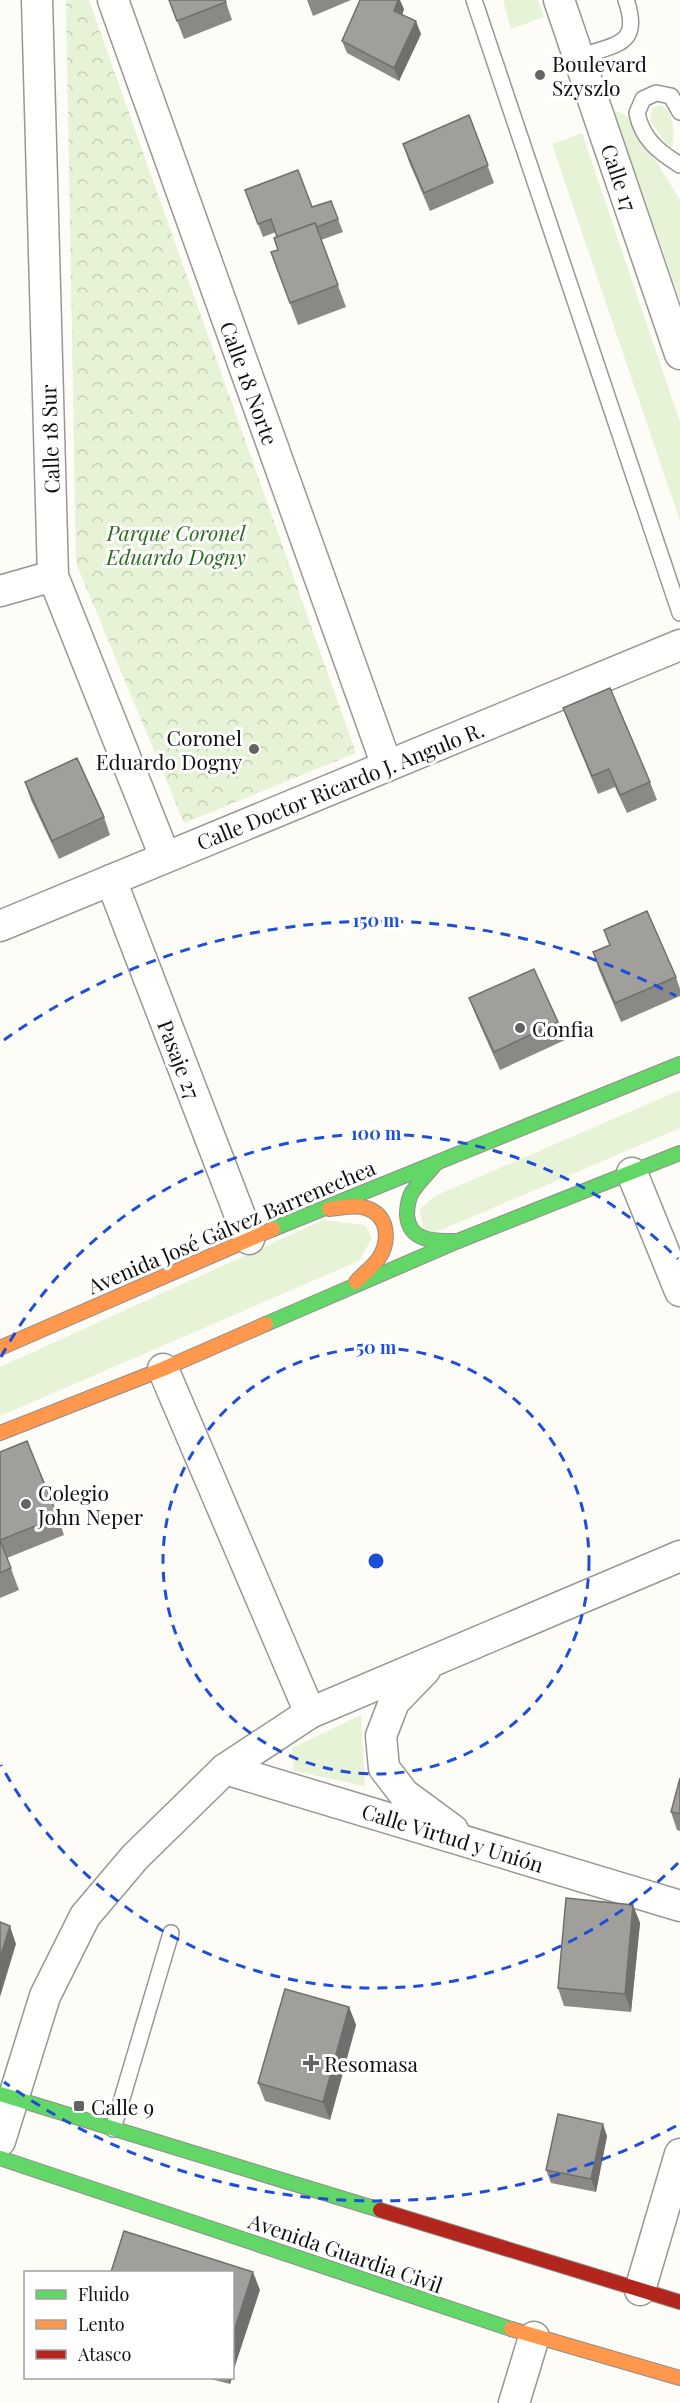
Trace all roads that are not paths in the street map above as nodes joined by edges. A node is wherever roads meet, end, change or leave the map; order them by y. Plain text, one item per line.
1 (37, 0) edge
2 (113, 0) edge
3 (474, 0) edge
4 (559, 0) edge
5 (626, 0) edge
6 (579, 57) junction
7 (680, 112) edge
8 (680, 165) edge
9 (680, 354) edge
10 (53, 576) junction
11 (0, 591) edge
12 (680, 613) edge
13 (680, 645) edge
14 (387, 766) junction
15 (165, 857) junction
16 (111, 880) junction
17 (0, 926) edge
18 (680, 1064) edge
19 (680, 1153) edge
20 (437, 1162) junction
21 (632, 1173) junction
22 (320, 1210) junction
23 (249, 1239) junction
24 (458, 1241) junction
25 (346, 1291) junction
26 (680, 1291) edge
27 (0, 1348) edge
28 (162, 1369) junction
29 (0, 1432) edge
30 (680, 1556) edge
31 (435, 1660) junction
32 (310, 1713) junction
33 (225, 1769) junction
34 (470, 1843) junction
35 (680, 1906) edge
36 (171, 1933) dead end
37 (6, 2096) edge
38 (114, 2129) junction
39 (0, 2141) edge
40 (680, 2154) edge
41 (0, 2158) edge
42 (640, 2290) junction
43 (680, 2302) edge
44 (534, 2337) junction
45 (680, 2379) edge
46 (514, 2403) edge

1 - 10 street, Calle 18 Sur
2 - 14 street, Calle 18 Norte
3 - 12 lane
4 - 6 street, Calle 17
5 - 6 lane
6 - 9 street, Calle 17
7 - 8 lane
10 - 11 street
10 - 15 street, Calle 18 Sur
13 - 14 street, Calle Doctor Ricardo J. Angulo R.
14 - 15 street, Calle Doctor Ricardo J. Angulo R.
15 - 16 street, Calle Doctor Ricardo J. Angulo R.
16 - 17 street, Calle Doctor Ricardo J. Angulo R.
16 - 23 street, Pasaje 27
18 - 20 main road, Avenida José Gálvez Barrenechea
19 - 21 main road
20 - 22 main road, Avenida José Gálvez Barrenechea
20 - 24 main road
21 - 24 main road
21 - 26 street
22 - 23 main road, Avenida José Gálvez Barrenechea
22 - 25 main road
23 - 27 main road, Avenida José Gálvez Barrenechea
24 - 25 main road
25 - 28 main road
28 - 29 main road
28 - 32 street
30 - 31 street
31 - 32 street
31 - 34 street
32 - 33 street
33 - 34 street, Calle Virtud y Unión
33 - 37 street
34 - 35 street, Calle Virtud y Unión
36 - 38 lane
37 - 38 main road
37 - 39 street
38 - 42 main road
40 - 42 street
41 - 44 main road, Avenida Guardia Civil
42 - 43 main road
44 - 45 main road, Avenida Guardia Civil
44 - 46 street

